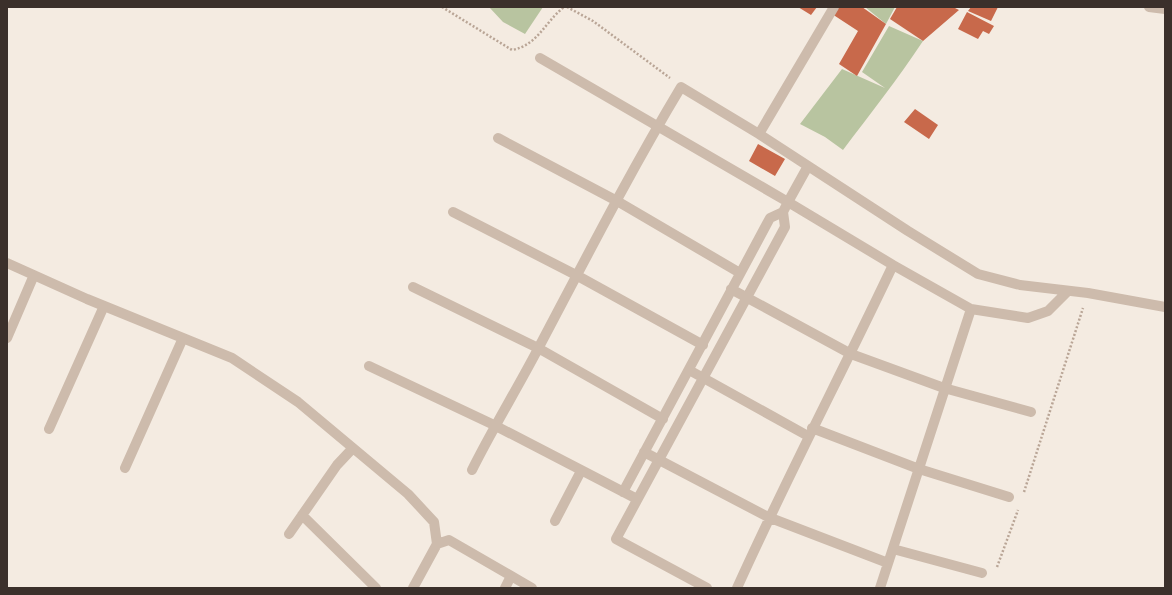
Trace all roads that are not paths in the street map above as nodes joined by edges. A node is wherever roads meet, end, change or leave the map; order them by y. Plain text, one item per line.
1 (834, 7) edge
2 (1149, 7) edge
3 (1165, 9) edge
4 (540, 58) dead end
5 (658, 125) junction
6 (759, 134) junction
7 (498, 138) dead end
8 (808, 166) junction
9 (617, 201) junction
10 (788, 202) junction
11 (453, 212) dead end
12 (783, 212) junction
13 (7, 263) edge
14 (893, 265) junction
15 (740, 273) junction
16 (34, 275) junction
17 (576, 275) junction
18 (413, 287) dead end
19 (731, 289) junction
20 (1068, 291) junction
21 (746, 297) junction
22 (104, 306) junction
23 (1165, 307) edge
24 (971, 309) junction
25 (7, 338) edge
26 (184, 338) junction
27 (703, 345) junction
28 (538, 348) junction
29 (851, 354) junction
30 (369, 366) dead end
31 (689, 370) junction
32 (703, 378) junction
33 (944, 388) junction
34 (1032, 412) dead end
35 (663, 418) junction
36 (494, 425) junction
37 (49, 429) dead end
38 (810, 432) junction
39 (353, 448) junction
40 (644, 452) junction
41 (658, 459) junction
42 (125, 468) dead end
43 (919, 469) junction
44 (472, 470) dead end
45 (581, 471) junction
46 (623, 492) junction
47 (1009, 496) dead end
48 (637, 499) junction
49 (302, 515) junction
50 (768, 517) junction
51 (555, 521) dead end
52 (289, 534) dead end
53 (437, 544) junction
54 (893, 549) junction
55 (888, 563) junction
56 (982, 573) dead end
57 (511, 576) junction
58 (376, 588) edge
59 (413, 588) edge
60 (505, 588) edge
61 (532, 588) edge
62 (707, 588) edge
63 (737, 588) edge
64 (880, 588) edge

1 - 6 street
2 - 3 street
4 - 5 street
5 - 6 street
5 - 9 street
5 - 10 street
6 - 8 street
7 - 9 street
8 - 10 street
8 - 20 street
9 - 15 street
9 - 17 street
10 - 12 street
10 - 14 street
11 - 17 street
12 - 15 street
12 - 21 street
13 - 16 street
14 - 24 street
14 - 29 street
15 - 19 street
16 - 22 street
16 - 25 street
17 - 27 street
17 - 28 street
18 - 28 street
19 - 21 street
19 - 27 street
20 - 23 street
20 - 24 street
21 - 29 street
21 - 32 street
22 - 26 street
22 - 37 street
24 - 33 street
26 - 39 street
26 - 42 street
27 - 31 street
28 - 35 street
28 - 36 street
29 - 33 street
29 - 38 street
30 - 36 street
31 - 32 street
31 - 35 street
32 - 38 street
32 - 41 street
33 - 34 street
33 - 43 street
35 - 40 street
36 - 44 street
36 - 45 street
38 - 43 street
38 - 50 street
39 - 49 street
39 - 53 street
40 - 41 street
40 - 46 street
41 - 48 street
41 - 50 street
43 - 47 street
43 - 54 street
45 - 46 street
45 - 51 street
46 - 48 street
48 - 62 street
49 - 52 street
49 - 58 street
50 - 55 street
50 - 63 street
53 - 57 street
53 - 59 street
54 - 55 street
54 - 56 street
55 - 64 street
57 - 60 street
57 - 61 street

